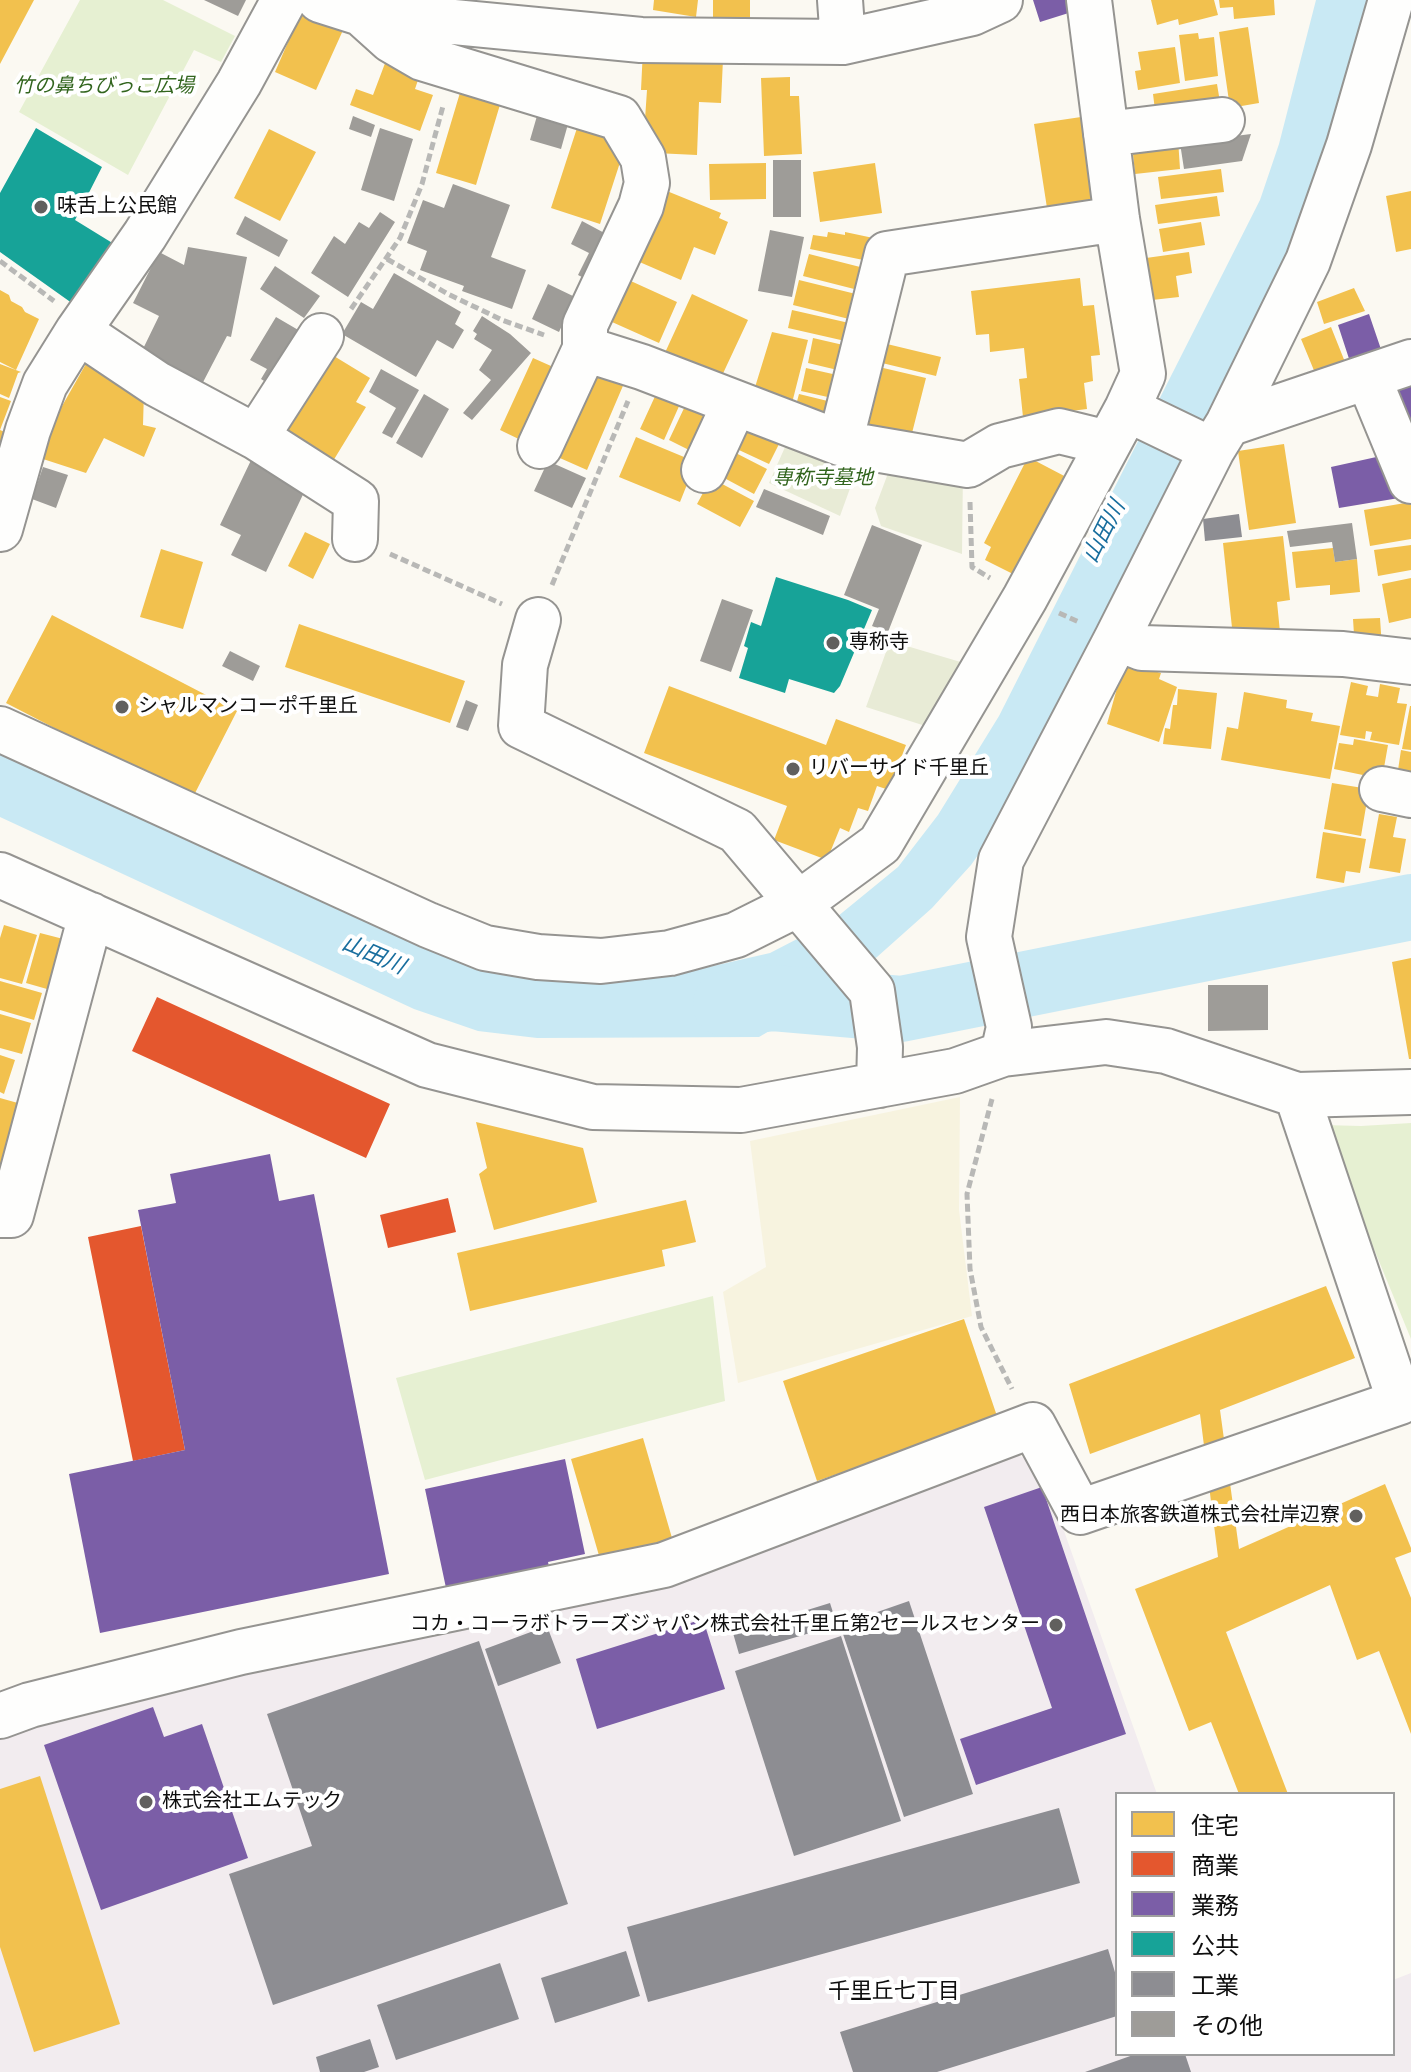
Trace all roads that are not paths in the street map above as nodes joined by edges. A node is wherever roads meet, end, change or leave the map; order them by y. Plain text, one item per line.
1 (284, 0) edge
2 (320, 0) edge
3 (1000, 0) edge
4 (1089, 0) edge
5 (1391, 0) edge
6 (361, 13) junction
7 (841, 21) edge
8 (1222, 120) dead end
9 (1106, 134) junction
10 (1117, 219) junction
11 (81, 327) junction
12 (321, 336) road end
13 (585, 349) junction
14 (1411, 362) edge
15 (1368, 377) junction
16 (735, 403) junction
17 (1118, 426) junction
18 (256, 437) junction
19 (1220, 437) junction
20 (840, 443) junction
21 (540, 446) dead end
22 (704, 470) dead end
23 (1411, 481) edge
24 (0, 529) edge
25 (355, 539) road end
26 (538, 620) road end
27 (1117, 638) junction
28 (1411, 662) edge
29 (0, 729) edge
30 (0, 875) edge
31 (801, 908) junction
32 (91, 915) junction
33 (1004, 1035) junction
34 (879, 1085) junction
35 (1411, 1092) edge
36 (1297, 1095) junction
37 (0, 1215) edge
38 (0, 1716) edge

1 - 11 street
2 - 6 street
3 - 7 street
4 - 9 street
5 - 19 street
6 - 7 street
6 - 13 street
8 - 9 street
9 - 10 street
10 - 17 street
10 - 20 street
11 - 18 street
11 - 24 street
12 - 18 street
13 - 16 street
13 - 21 street
14 - 15 street
15 - 19 street
15 - 23 street
16 - 20 street
16 - 22 street
17 - 19 street
17 - 20 street
17 - 31 street
18 - 25 street
19 - 27 street
26 - 31 street
27 - 28 street
27 - 33 street
29 - 31 street
30 - 32 street
31 - 34 street
32 - 34 street
32 - 37 street
33 - 34 street
33 - 36 street
35 - 36 street
36 - 38 street

